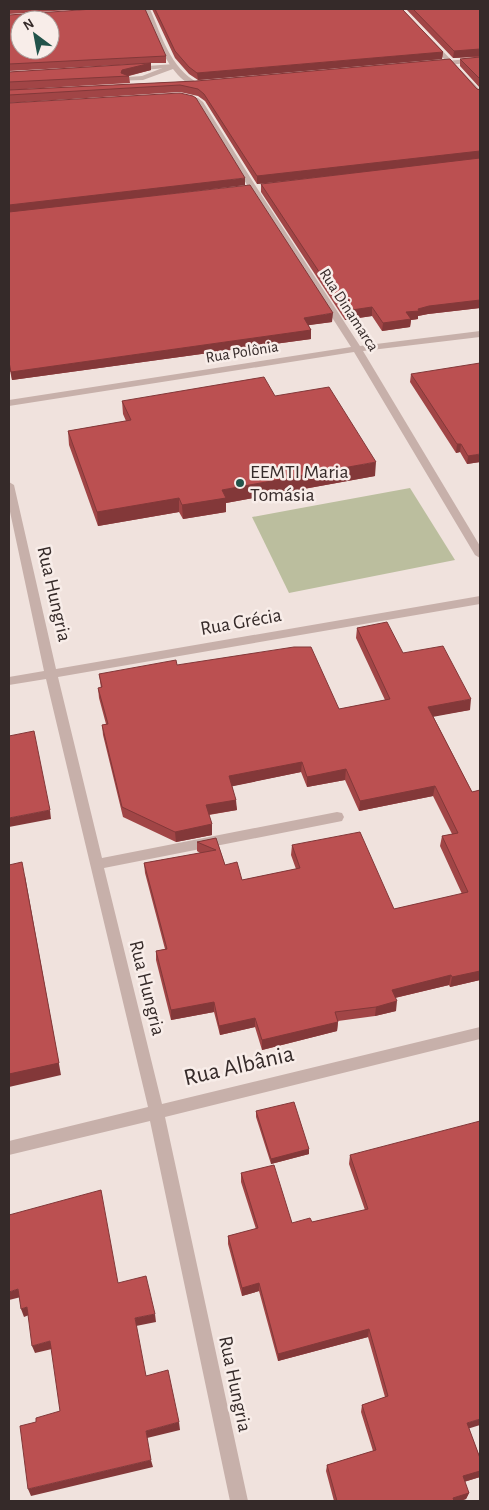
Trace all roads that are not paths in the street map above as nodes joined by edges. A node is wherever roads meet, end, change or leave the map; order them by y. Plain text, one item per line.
1 (147, 9) edge
2 (425, 36) edge
3 (480, 60) edge
4 (450, 63) junction
5 (430, 64) edge
6 (174, 66) junction
7 (128, 69) edge
8 (102, 80) edge
9 (206, 83) edge
10 (196, 84) junction
11 (182, 85) edge
12 (135, 87) edge
13 (106, 88) edge
14 (480, 94) edge
15 (180, 96) edge
16 (263, 186) edge
17 (253, 188) junction
18 (243, 189) edge
19 (480, 334) edge
20 (357, 349) junction
21 (9, 403) edge
22 (9, 485) edge
23 (480, 555) edge
24 (480, 600) edge
25 (51, 674) junction
26 (9, 681) edge
27 (337, 817) dead end
28 (96, 864) junction
29 (480, 1033) edge
30 (156, 1110) junction
31 (9, 1148) edge
32 (239, 1501) edge

1 - 6 street
2 - 4 street
3 - 4 street
4 - 5 street
4 - 14 street
6 - 7 street
6 - 8 street
6 - 10 street
9 - 10 street
10 - 11 street
12 - 13 street
15 - 17 street, Rua Dinamarca
16 - 17 street
17 - 18 street
17 - 20 street, Rua Dinamarca
19 - 20 street, Rua Polônia
20 - 21 street, Rua Polônia
20 - 23 street, Rua Dinamarca
22 - 25 street, Rua Hungria
24 - 25 street, Rua Grécia
25 - 26 street, Rua Grécia
25 - 28 street, Rua Hungria
27 - 28 street
28 - 30 street, Rua Hungria
29 - 30 street, Rua Albânia
30 - 31 street, Rua Albânia
30 - 32 street, Rua Hungria

